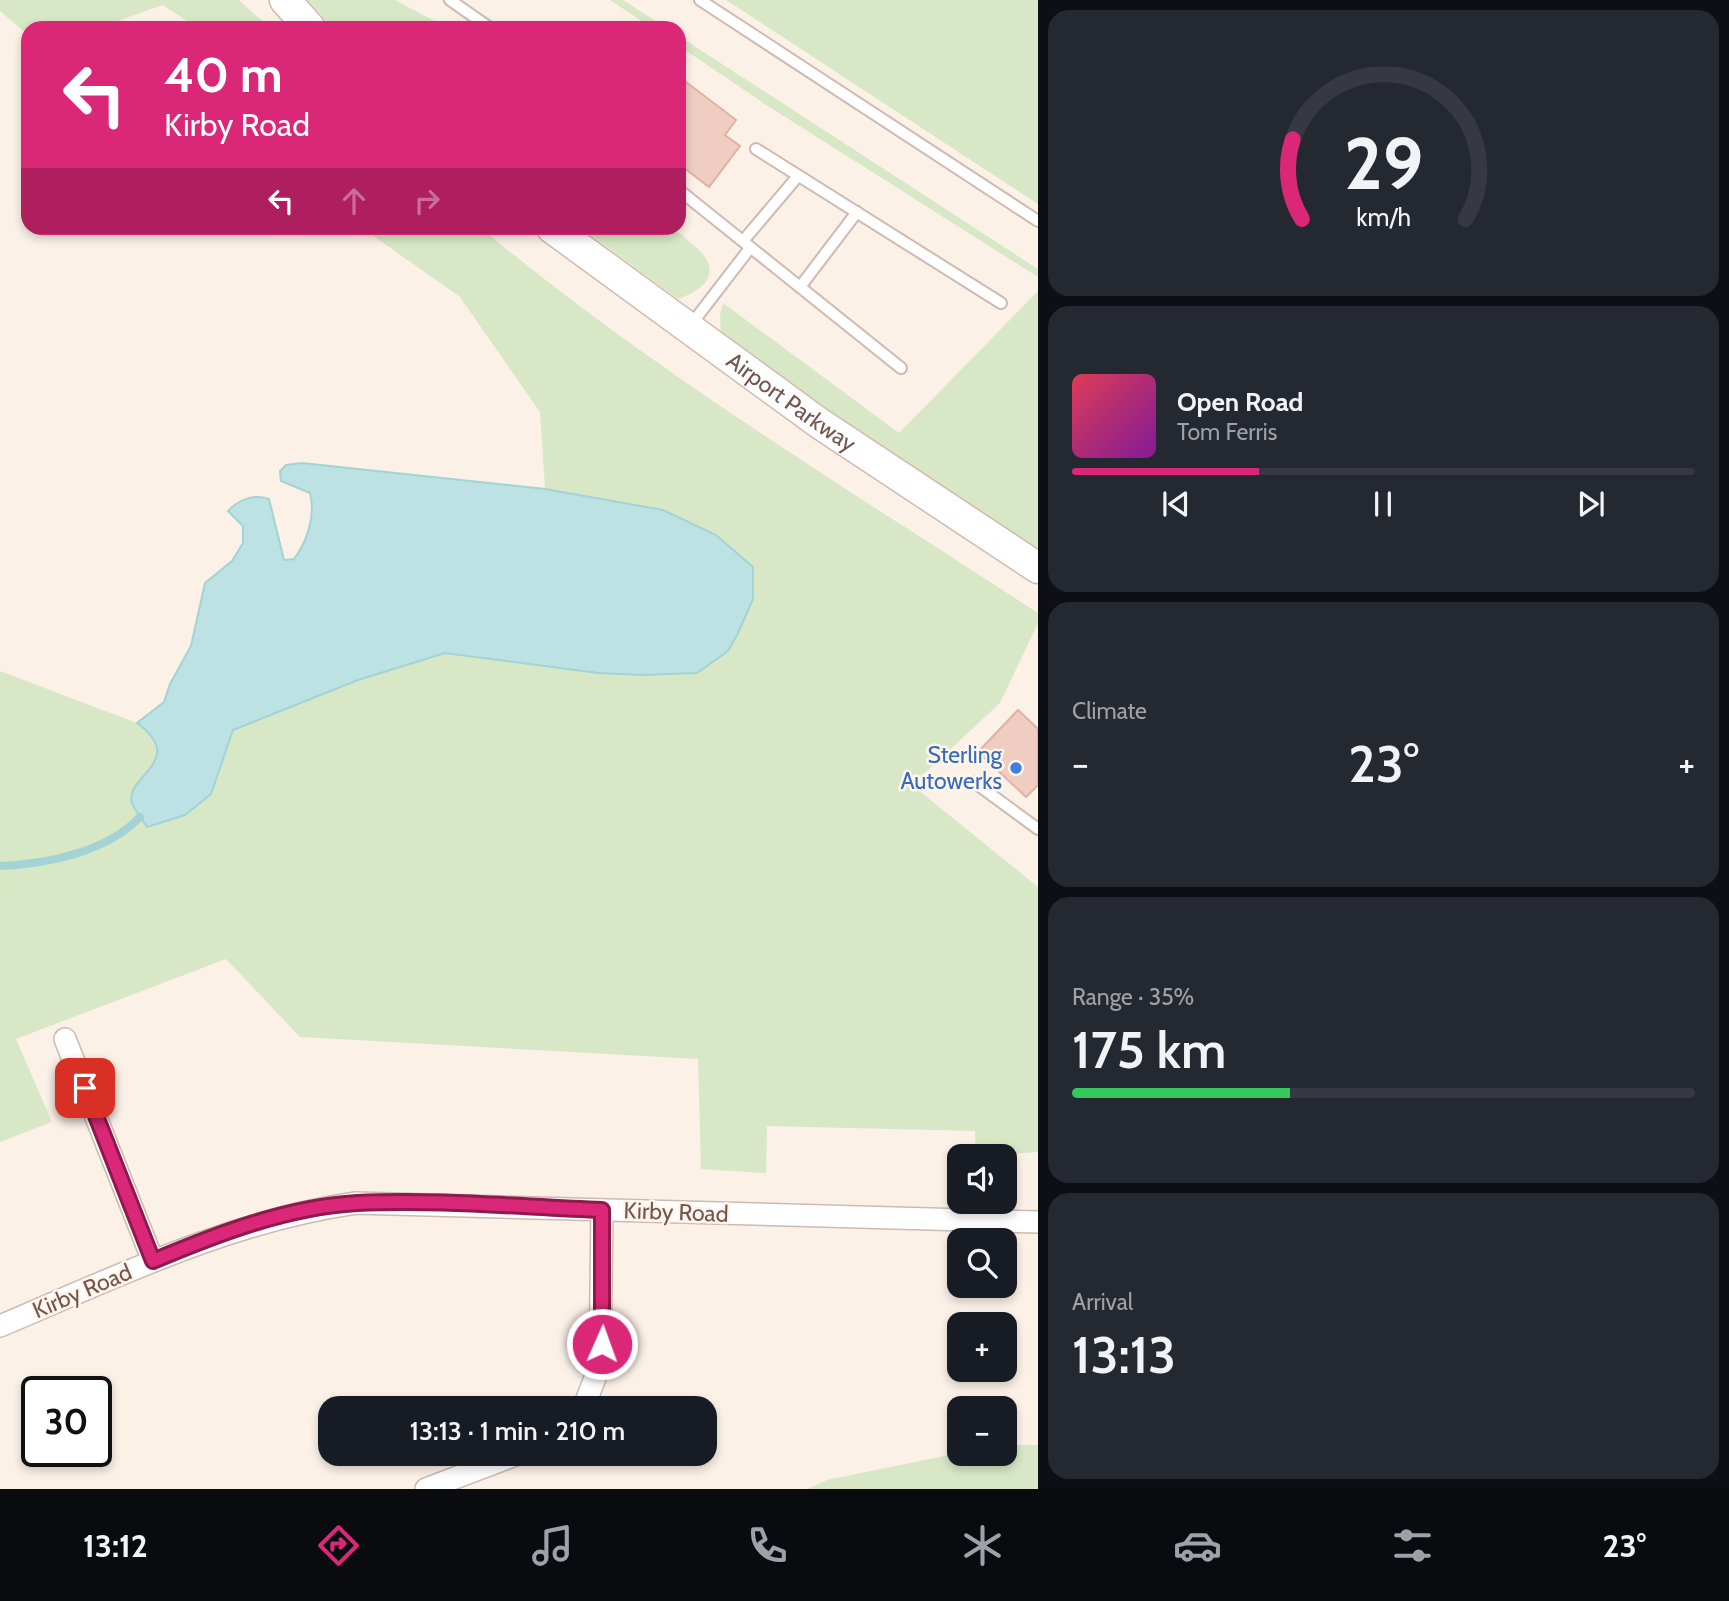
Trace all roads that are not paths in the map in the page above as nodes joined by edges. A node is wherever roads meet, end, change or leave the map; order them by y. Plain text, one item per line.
1 (285, 0) edge
2 (450, 0) edge
3 (700, 0) edge
4 (304, 21) edge
5 (480, 21) edge
6 (756, 149) dead end
7 (798, 176) junction
8 (686, 196) edge
9 (857, 212) junction
10 (1038, 221) edge
11 (562, 235) edge
12 (746, 244) junction
13 (800, 287) junction
14 (1002, 303) dead end
15 (688, 328) junction
16 (901, 368) dead end
17 (1038, 568) edge
18 (974, 782) dead end
19 (1038, 829) edge
20 (65, 1039) dead end
21 (602, 1210) junction
22 (1038, 1222) edge
23 (153, 1261) junction
24 (0, 1326) edge
25 (588, 1396) edge
26 (486, 1466) edge
27 (426, 1489) edge

1 - 4 main road
2 - 5 lane
3 - 10 lane
6 - 7 lane
7 - 9 lane
7 - 12 lane
8 - 12 lane
9 - 13 lane
9 - 14 lane
11 - 15 main road, Airport Parkway
12 - 13 lane
12 - 15 lane
13 - 16 lane
15 - 17 main road, Airport Parkway
18 - 19 lane
20 - 23 street
21 - 22 street, Kirby Road
21 - 23 street, Kirby Road
21 - 25 street
23 - 24 street, Kirby Road
26 - 27 street

